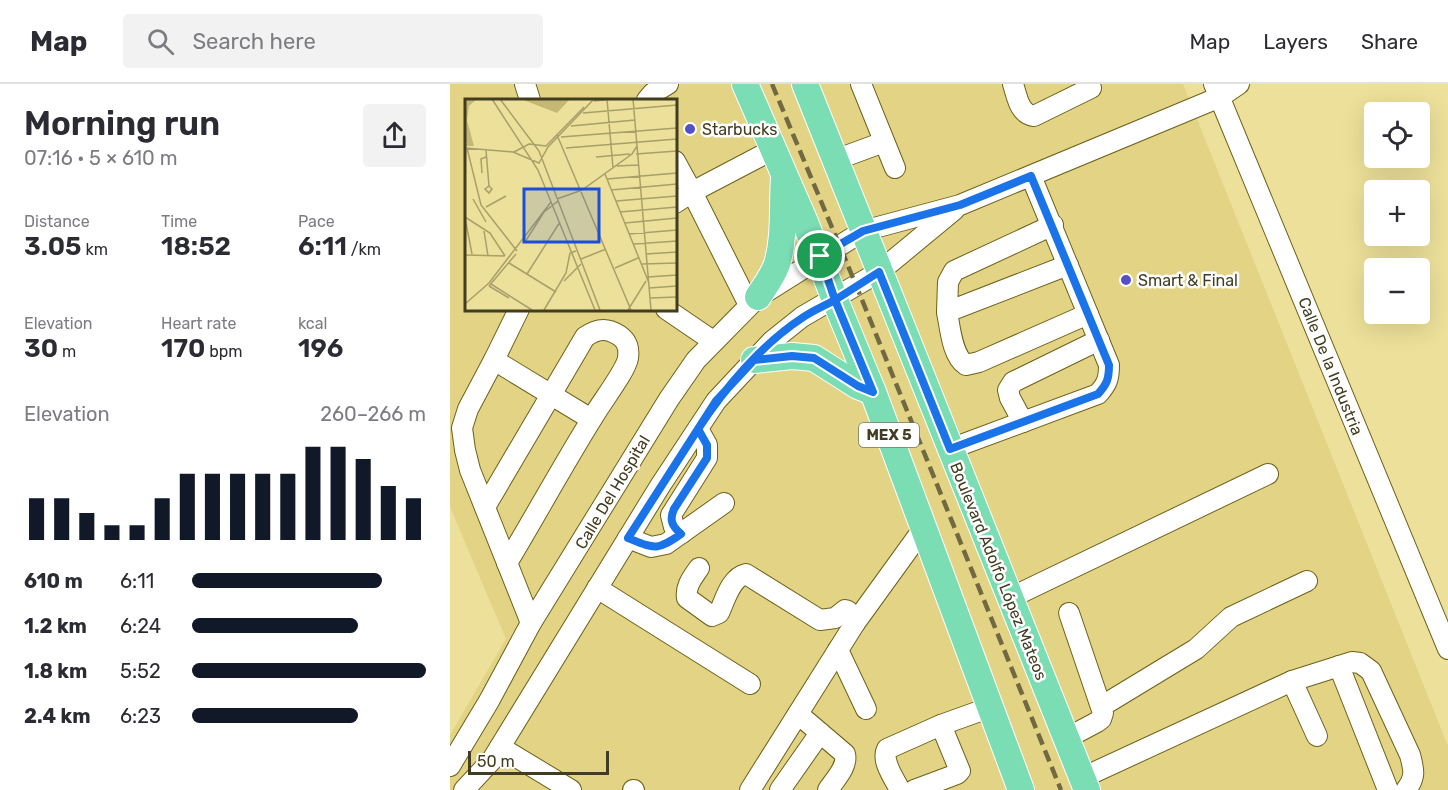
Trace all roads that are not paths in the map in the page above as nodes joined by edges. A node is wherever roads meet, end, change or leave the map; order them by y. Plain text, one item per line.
1 (525, 84) edge
2 (668, 84) edge
3 (745, 84) edge
4 (806, 84) edge
5 (861, 84) edge
6 (1013, 84) edge
7 (1239, 84) edge
8 (1093, 85) edge
9 (1217, 91) edge
10 (530, 99) edge
11 (648, 99) edge
12 (884, 142) junction
13 (835, 160) junction
14 (779, 161) junction
15 (676, 164) edge
16 (895, 168) dead end
17 (1031, 176) junction
18 (692, 192) junction
19 (676, 202) edge
20 (960, 205) junction
21 (1053, 225) junction
22 (863, 231) junction
23 (820, 256) junction
24 (1068, 265) junction
25 (879, 272) junction
26 (835, 300) junction
27 (753, 301) junction
28 (519, 310) edge
29 (667, 310) edge
30 (947, 312) junction
31 (1088, 314) junction
32 (1099, 340) junction
33 (713, 341) junction
34 (494, 360) junction
35 (754, 360) junction
36 (873, 392) junction
37 (551, 395) junction
38 (591, 419) junction
39 (1023, 422) junction
40 (698, 429) junction
41 (950, 449) junction
42 (1268, 474) dead end
43 (724, 503) dead end
44 (485, 507) junction
45 (923, 529) junction
46 (681, 534) junction
47 (628, 538) junction
48 (507, 563) junction
49 (699, 568) dead end
50 (1307, 580) dead end
51 (597, 588) junction
52 (1010, 598) junction
53 (1069, 613) dead end
54 (531, 622) junction
55 (855, 623) junction
56 (1448, 649) edge
57 (838, 650) junction
58 (1340, 666) junction
59 (1292, 681) junction
60 (750, 684) dead end
61 (1102, 706) junction
62 (991, 707) junction
63 (866, 709) dead end
64 (798, 714) junction
65 (941, 725) junction
66 (820, 733) junction
67 (1317, 736) dead end
68 (1067, 738) junction
69 (500, 747) junction
70 (450, 766) edge
71 (1085, 784) edge
72 (469, 788) edge
73 (571, 790) edge
74 (750, 790) edge
75 (780, 790) edge
76 (828, 790) edge
77 (900, 790) edge
78 (914, 790) edge
79 (1021, 790) edge
80 (1389, 790) edge
81 (1406, 790) edge

1 - 10 street
2 - 11 street
3 - 14 main road, MEX 5
4 - 13 main road, Boulevard Adolfo López Mateos / MEX 5
5 - 12 street
6 - 8 street
7 - 9 street
9 - 17 street
9 - 56 street, Calle De la Industria
12 - 13 street
12 - 16 street
13 - 22 main road, Boulevard Adolfo López Mateos / MEX 5
14 - 18 street
14 - 23 main road, MEX 5
14 - 27 main road
15 - 18 street
17 - 20 street
17 - 21 street
18 - 19 street
18 - 27 street
20 - 22 street, Calle Del Hospital
20 - 25 street
21 - 24 street
21 - 30 street
22 - 23 street, Calle Del Hospital
22 - 25 main road, Boulevard Adolfo López Mateos / MEX 5
23 - 26 main road, MEX 5
23 - 27 street, Calle Del Hospital
24 - 30 street
24 - 31 street
25 - 26 street
25 - 41 main road, Boulevard Adolfo López Mateos / MEX 5
26 - 35 street
26 - 36 main road, MEX 5
27 - 33 street, Calle Del Hospital
28 - 34 street
29 - 33 street
30 - 31 street
31 - 32 street
32 - 39 street
32 - 39 street
33 - 54 street, Calle Del Hospital
34 - 37 street
34 - 44 street
35 - 36 main road
35 - 40 street
36 - 45 main road, MEX 5
37 - 38 street
37 - 38 street
37 - 44 street
38 - 48 street
39 - 41 street
40 - 46 street
40 - 47 street
41 - 52 main road, Boulevard Adolfo López Mateos / MEX 5
42 - 52 street
43 - 46 street
44 - 48 street
45 - 55 street
45 - 62 main road, MEX 5
46 - 47 street
47 - 51 street
48 - 54 street
49 - 55 street
50 - 61 street
51 - 60 street
51 - 69 street
52 - 68 main road, Boulevard Adolfo López Mateos / MEX 5
53 - 61 street
54 - 70 street, Calle Del Hospital
55 - 57 street
57 - 63 street
57 - 64 street
58 - 59 street
58 - 80 street
58 - 81 street
59 - 67 street
59 - 71 street
61 - 68 street
62 - 65 street
62 - 79 main road, MEX 5
64 - 66 street
64 - 74 street
65 - 77 street
65 - 78 street
66 - 75 street
66 - 76 street
68 - 71 main road, Boulevard Adolfo López Mateos / MEX 5
69 - 72 street
69 - 73 street

